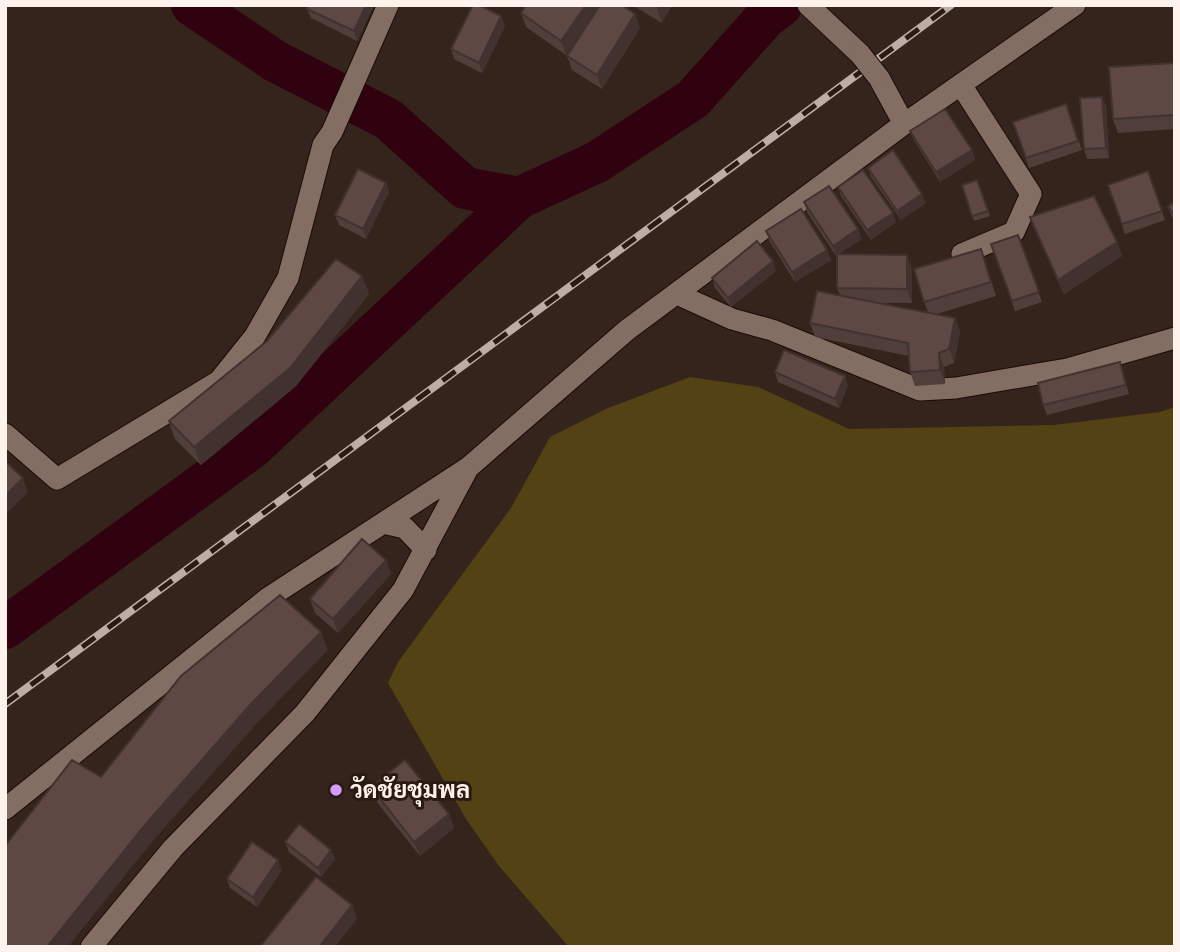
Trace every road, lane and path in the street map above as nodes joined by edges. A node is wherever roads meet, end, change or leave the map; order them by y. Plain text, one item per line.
1 (388, 5) edge
2 (809, 5) edge
3 (1075, 5) edge
4 (961, 85) junction
5 (904, 124) junction
6 (962, 254) edge
7 (677, 293) junction
8 (1175, 338) edge
9 (5, 434) edge
10 (469, 467) junction
11 (383, 523) junction
12 (426, 550) junction
13 (5, 809) edge
14 (91, 947) edge

1 - 9 street
2 - 5 street, bridge
3 - 4 street
4 - 5 street
4 - 6 street
5 - 7 street
7 - 8 street
7 - 10 street
10 - 11 street
10 - 12 street
11 - 12 street
11 - 13 street
12 - 14 street

